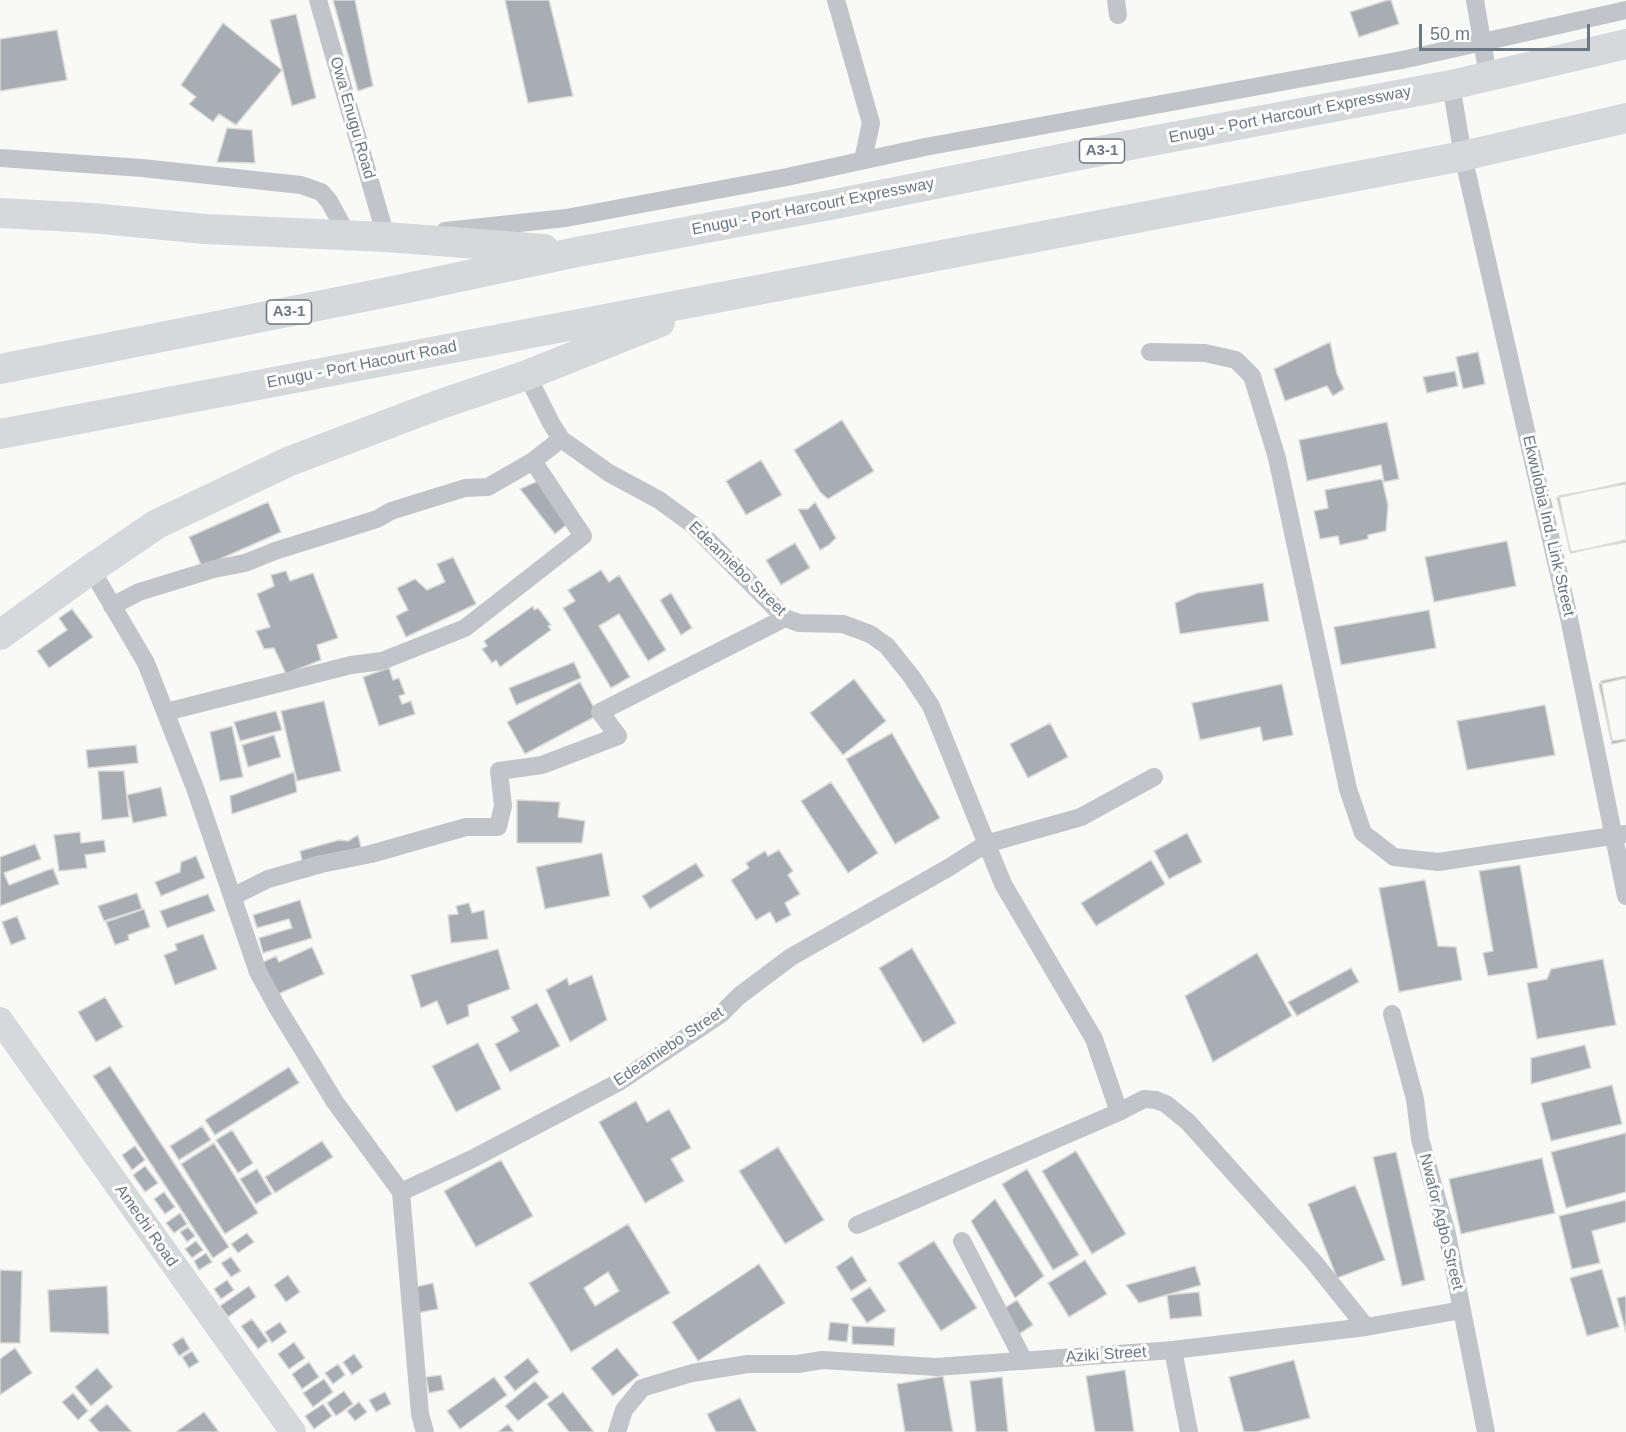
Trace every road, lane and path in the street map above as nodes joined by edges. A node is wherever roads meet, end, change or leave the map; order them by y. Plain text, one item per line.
1 (318, 0) edge
2 (836, 0) edge
3 (1475, 0) edge
4 (1626, 10) edge
5 (1482, 42) junction
6 (1626, 44) edge
7 (1488, 76) junction
8 (1451, 85) junction
9 (1626, 118) edge
10 (1464, 156) junction
11 (0, 158) edge
12 (863, 160) junction
13 (0, 213) edge
14 (348, 236) junction
15 (386, 237) junction
16 (577, 252) junction
17 (725, 296) junction
18 (1150, 352) dead end
19 (0, 369) edge
20 (527, 375) junction
21 (0, 434) edge
22 (561, 439) junction
23 (533, 461) junction
24 (91, 569) junction
25 (112, 606) junction
26 (785, 618) junction
27 (0, 635) edge
28 (166, 712) junction
29 (1154, 777) dead end
30 (1620, 835) edge
31 (986, 844) junction
32 (234, 896) junction
33 (1626, 896) edge
34 (1392, 1014) dead end
35 (0, 1020) edge
36 (1119, 1112) junction
37 (401, 1192) junction
38 (857, 1225) dead end
39 (962, 1241) dead end
40 (1462, 1310) junction
41 (1366, 1327) junction
42 (1173, 1350) junction
43 (1024, 1361) junction
44 (293, 1432) edge
45 (425, 1432) edge
46 (617, 1432) edge
47 (1189, 1432) edge
48 (1486, 1432) edge

1 - 15 street, Owa Enugu Road
2 - 12 street
3 - 5 street
4 - 5 street
5 - 7 street
5 - 12 street
6 - 7 highway, Enugu - Port Harcourt Expressway / A3-1
7 - 8 highway, Enugu - Port Harcourt Expressway / A3-1
8 - 10 street, Ekwulobia Ind. Link Street
8 - 16 highway, Enugu - Port Harcourt Expressway / A3-1
9 - 10 highway
10 - 17 highway
10 - 30 street, Ekwulobia Ind. Link Street
11 - 14 street
12 - 15 street
13 - 14 highway
14 - 15 highway
15 - 16 highway
16 - 19 highway, Enugu - Port Harcourt Expressway / A3-1
17 - 20 highway
17 - 21 highway, Enugu - Port Hacourt Road
18 - 30 street
20 - 22 street, Edeamiebo Street
20 - 24 highway
22 - 23 street
22 - 26 street, Edeamiebo Street
23 - 25 street
23 - 28 street
24 - 25 street
24 - 27 highway
25 - 28 street
26 - 31 street, Edeamiebo Street
26 - 32 street
28 - 32 street
29 - 31 street, Edeamiebo Street
30 - 33 street, Ekwulobia Ind. Link Street
31 - 36 street, Edeamiebo Street
31 - 37 street, Edeamiebo Street
32 - 37 street
34 - 40 street, Nwafor Agbo Street
35 - 44 main road, Amechi Road
36 - 38 street
36 - 41 street
37 - 45 street
39 - 43 street
40 - 41 street, Aziki Street
40 - 48 street, Nwafor Agbo Street
41 - 42 street, Aziki Street
42 - 43 street, Aziki Street
42 - 47 street
43 - 46 street, Aziki Street

